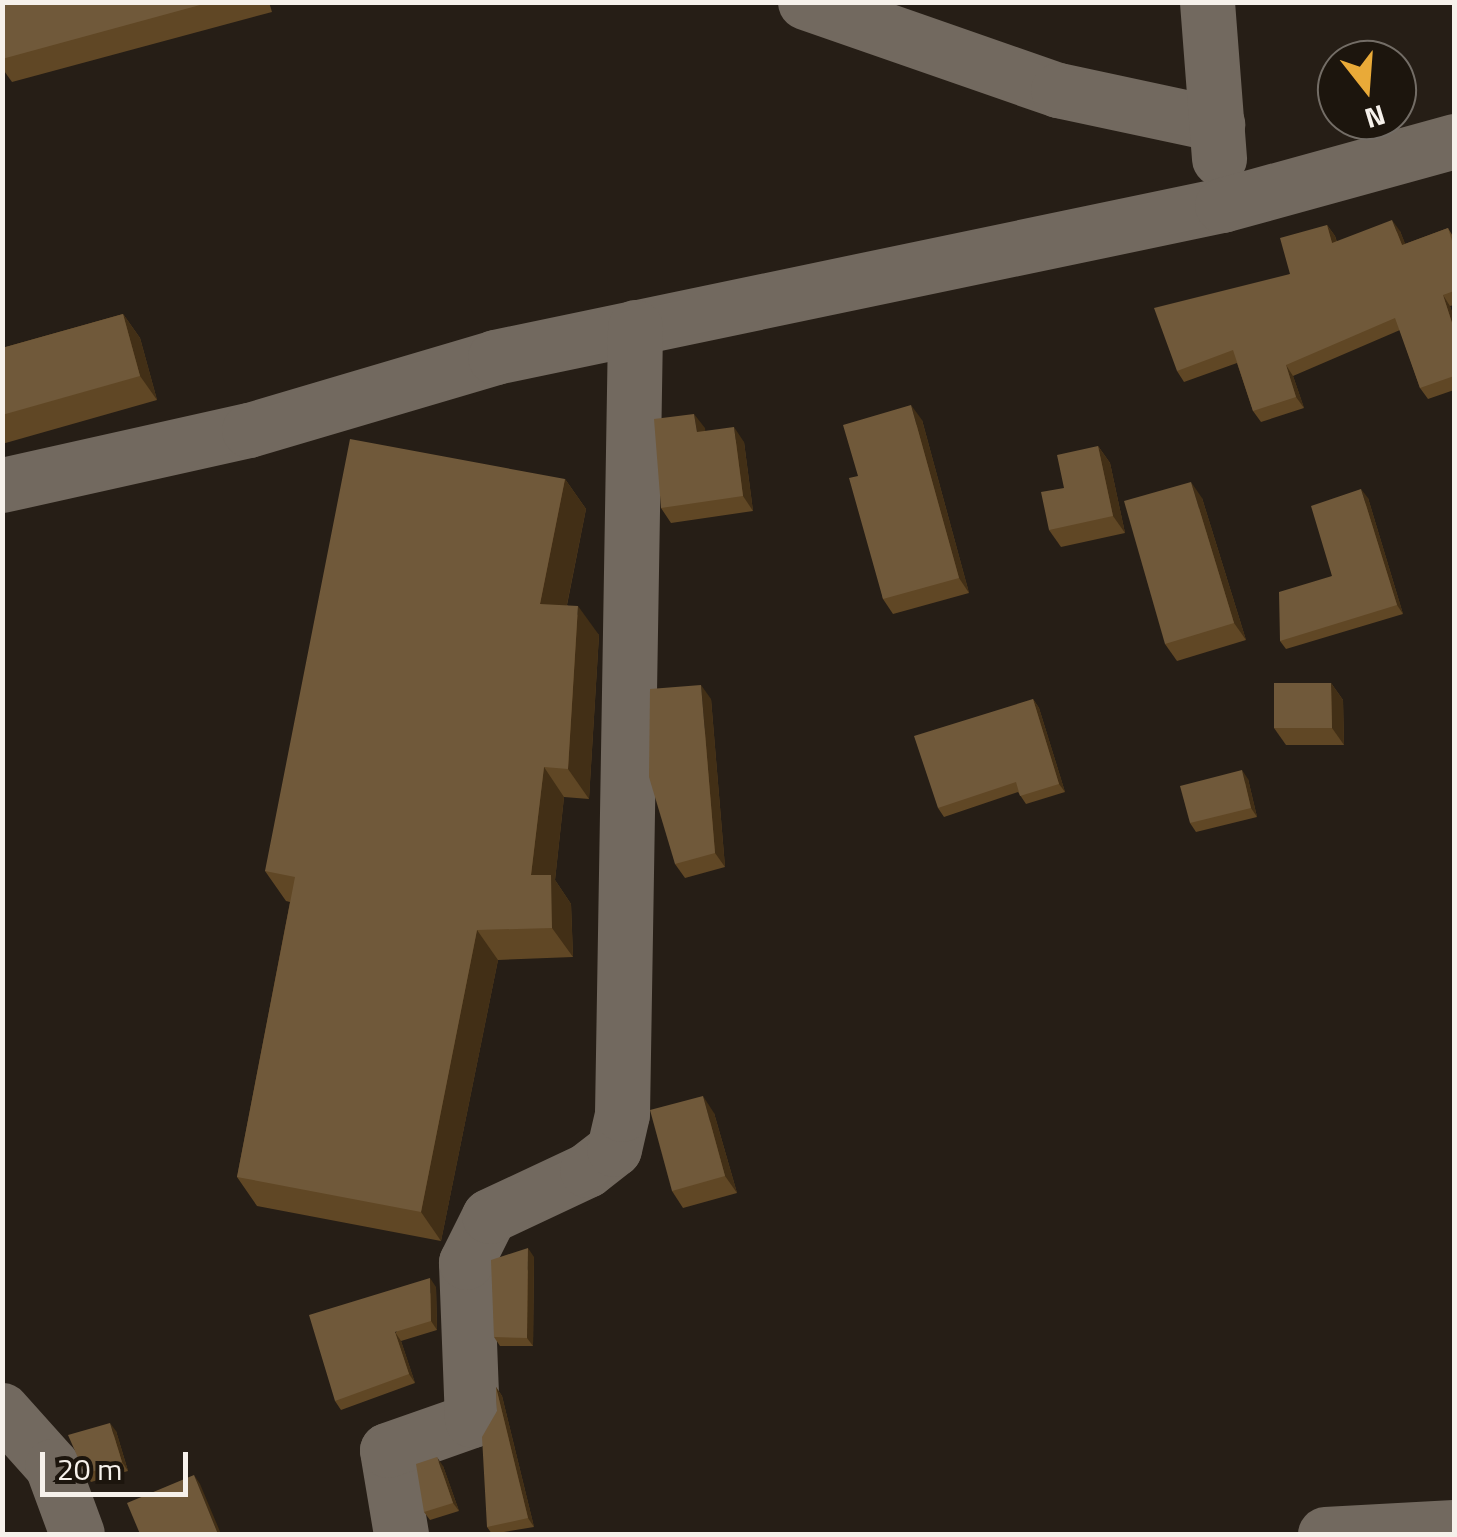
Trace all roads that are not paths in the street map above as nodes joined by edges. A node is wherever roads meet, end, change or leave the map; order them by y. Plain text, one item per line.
1 (805, 2) edge
2 (1208, 2) edge
3 (1217, 124) junction
4 (1454, 141) edge
5 (1222, 205) junction
6 (635, 327) junction
7 (2, 485) edge
8 (2, 1410) edge
9 (1454, 1527) edge
10 (77, 1534) edge
11 (401, 1534) edge
12 (1325, 1534) edge

1 - 3 street
2 - 3 street
3 - 5 street
4 - 5 street
5 - 6 street
6 - 7 street
6 - 11 street
8 - 10 street
9 - 12 street

